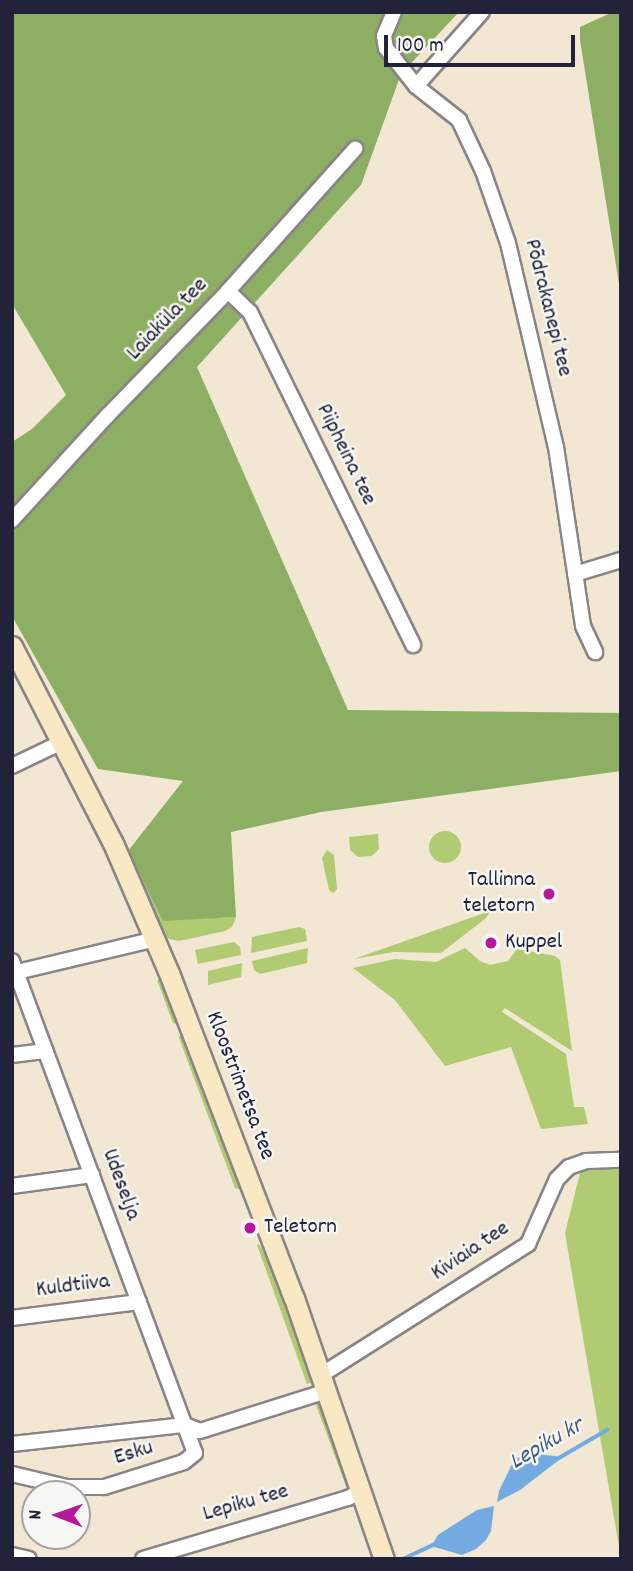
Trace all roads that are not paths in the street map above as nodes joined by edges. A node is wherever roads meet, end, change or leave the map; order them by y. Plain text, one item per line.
1 (394, 12) edge
2 (482, 12) edge
3 (416, 86) junction
4 (355, 149) dead end
5 (228, 291) junction
6 (12, 520) edge
7 (621, 560) edge
8 (575, 574) junction
9 (413, 645) dead end
10 (12, 646) edge
11 (595, 652) dead end
12 (62, 742) junction
13 (12, 766) edge
14 (155, 939) junction
15 (15, 966) edge
16 (46, 1051) junction
17 (12, 1055) edge
18 (621, 1160) edge
19 (92, 1175) junction
20 (12, 1186) edge
21 (139, 1302) junction
22 (12, 1318) edge
23 (324, 1383) junction
24 (185, 1425) junction
25 (12, 1444) edge
26 (12, 1474) edge
27 (362, 1491) junction
28 (180, 1553) edge
29 (12, 1555) edge
30 (29, 1559) edge
31 (143, 1559) edge
32 (384, 1559) edge

1 - 3 street, Põdrakanepi tee
2 - 3 street
3 - 8 street, Põdrakanepi tee
4 - 5 street, Laiaküla tee
5 - 6 street, Laiaküla tee
5 - 9 street, Piipheina tee
7 - 8 street
8 - 11 street, Põdrakanepi tee
10 - 12 main road, Kloostrimetsa tee
12 - 13 street
12 - 14 main road, Kloostrimetsa tee
14 - 15 street
14 - 23 main road, Kloostrimetsa tee
15 - 16 street, Udeselja
16 - 17 street
16 - 19 street, Udeselja
18 - 23 street, Kiviaia tee
19 - 20 street
19 - 21 street, Udeselja
21 - 22 street, Kuldtiiva
21 - 24 street, Udeselja
23 - 24 street, Esku
23 - 27 main road, Kloostrimetsa tee
24 - 25 street, Esku
24 - 26 street, Esku
27 - 28 street, Lepiku tee
27 - 32 main road, Kloostrimetsa tee
28 - 31 street, Lepiku tee
29 - 30 street

